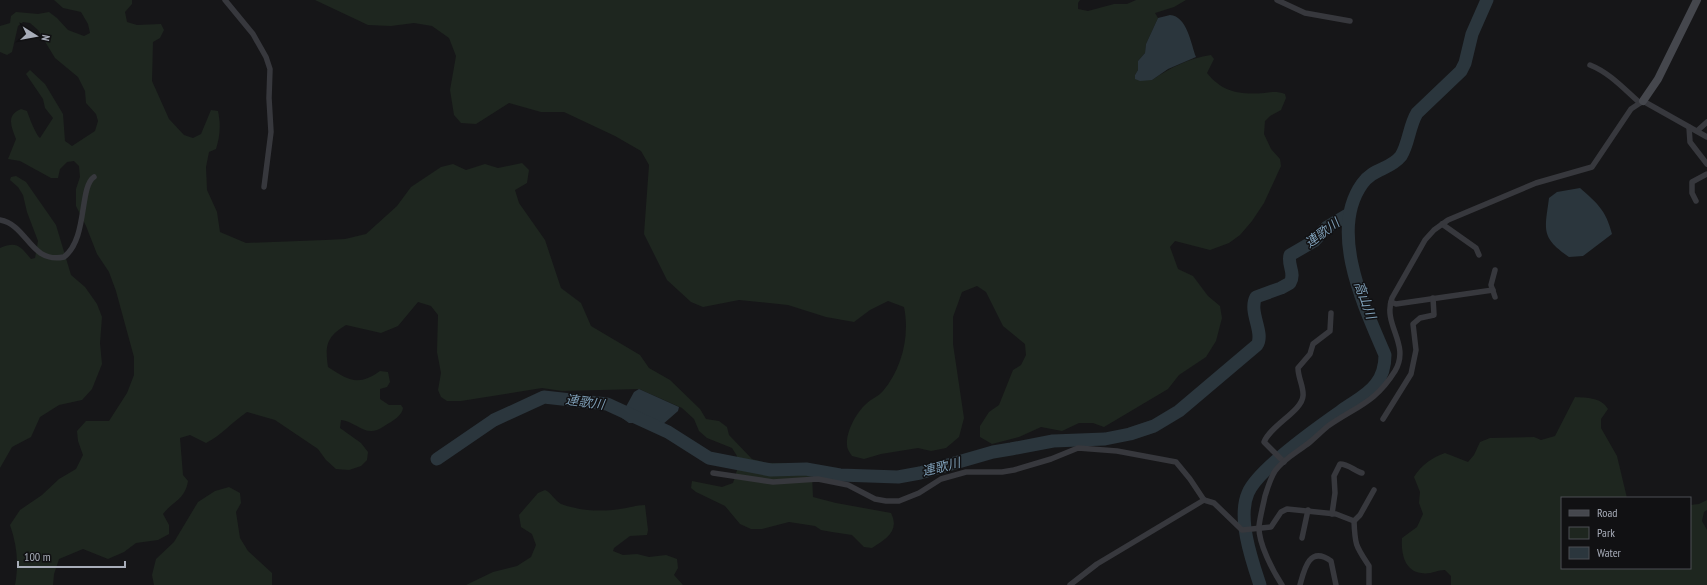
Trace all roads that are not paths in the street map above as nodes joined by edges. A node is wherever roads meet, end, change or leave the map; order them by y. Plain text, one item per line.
1 (225, 0) edge
2 (1277, 0) edge
3 (1697, 0) edge
4 (1350, 21) dead end
5 (1590, 65) dead end
6 (1641, 102) junction
7 (1707, 122) edge
8 (1689, 127) junction
9 (1697, 131) junction
10 (1707, 137) edge
11 (1707, 164) edge
12 (1707, 174) edge
13 (94, 177) dead end
14 (264, 186) dead end
15 (1696, 201) dead end
16 (0, 220) edge
17 (1442, 224) junction
18 (1480, 255) dead end
19 (1495, 270) dead end
20 (1494, 290) junction
21 (1495, 297) dead end
22 (1433, 298) junction
23 (1391, 302) junction
24 (1331, 313) dead end
25 (1383, 419) dead end
26 (1283, 461) junction
27 (713, 473) dead end
28 (1362, 473) dead end
29 (1374, 490) dead end
30 (1204, 500) junction
31 (1308, 510) junction
32 (1332, 514) junction
33 (1354, 521) junction
34 (1259, 527) junction
35 (1302, 538) dead end
36 (1070, 585) edge
37 (1282, 585) edge
38 (1300, 585) edge
39 (1336, 585) edge
40 (1369, 585) edge

1 - 14 street
2 - 4 street
3 - 6 street
5 - 6 street
6 - 8 street
6 - 17 street
7 - 9 street
8 - 9 street
8 - 11 street
9 - 10 street
12 - 15 street
13 - 16 street
17 - 18 street
17 - 23 street
19 - 20 street
20 - 21 street
20 - 22 street
22 - 23 street
22 - 25 street
23 - 26 street
24 - 26 street
26 - 34 street
27 - 30 street
28 - 32 street
29 - 33 street
30 - 34 street
30 - 36 street
31 - 32 street
31 - 34 street
31 - 35 street
32 - 33 street
33 - 40 street
34 - 37 street
38 - 39 street

